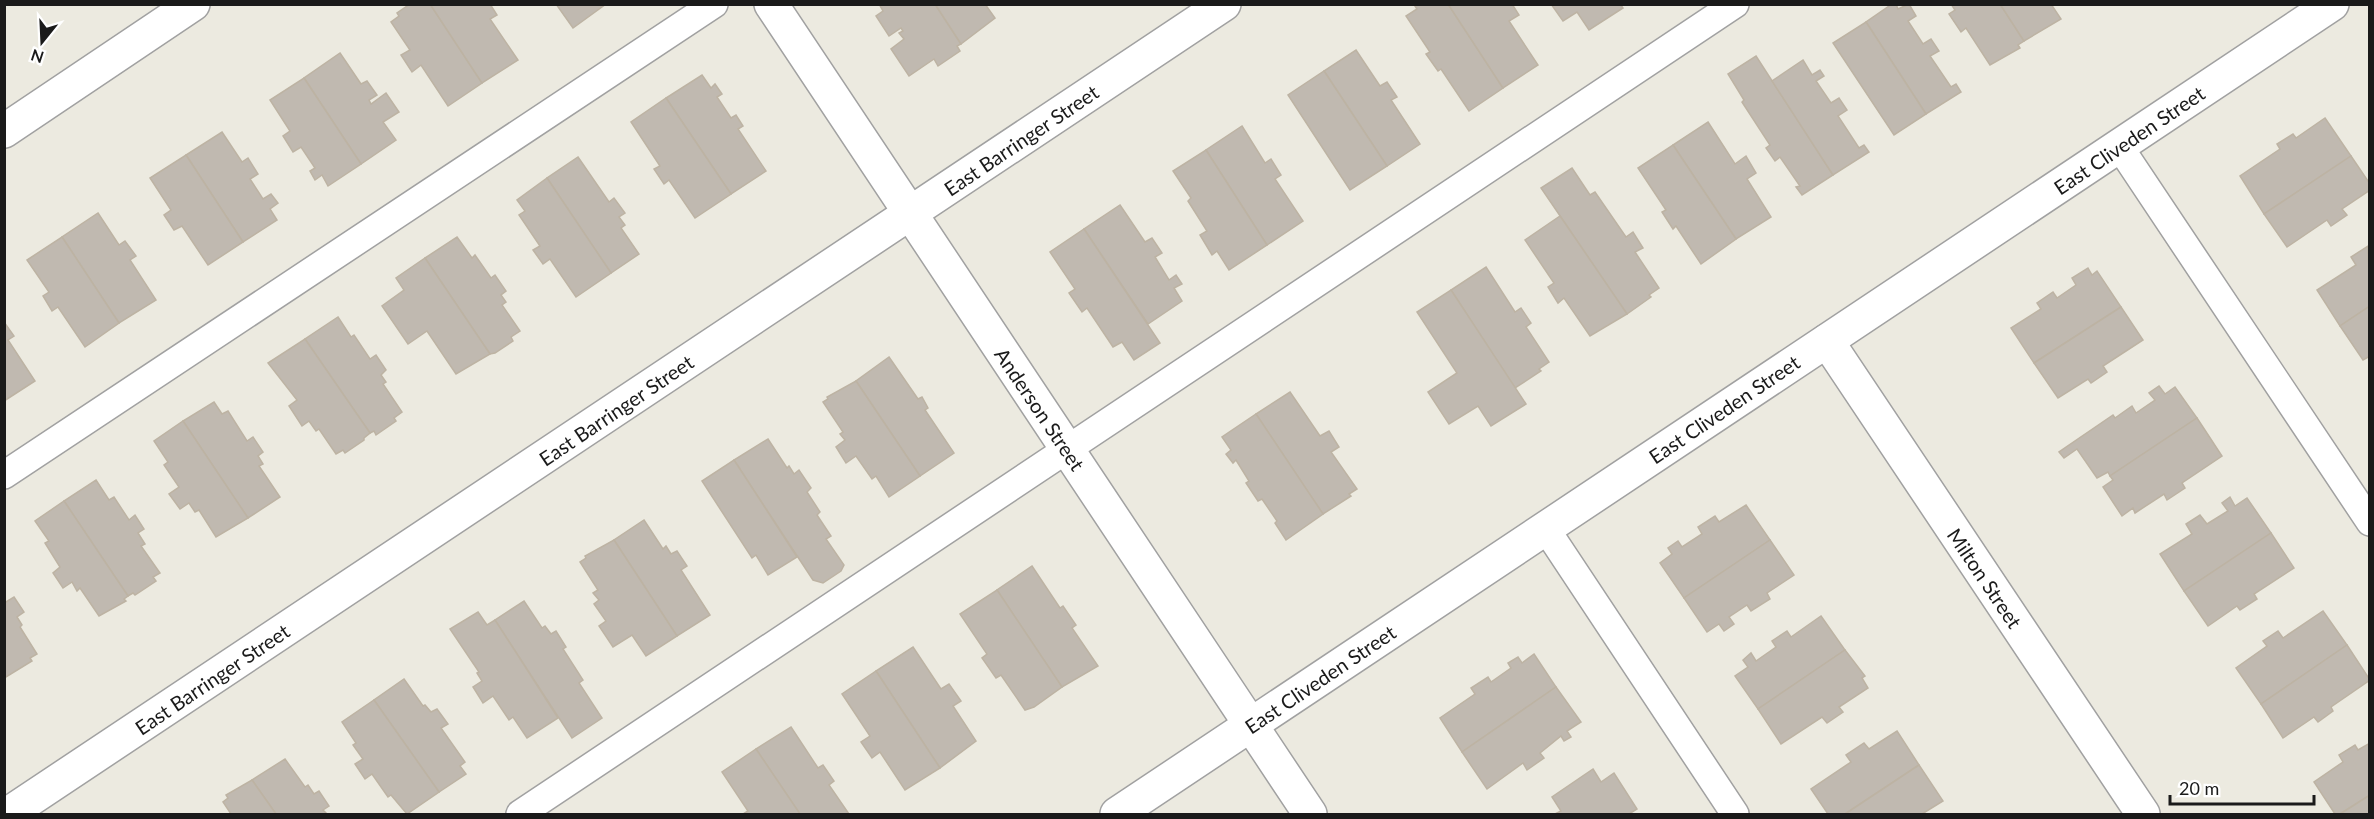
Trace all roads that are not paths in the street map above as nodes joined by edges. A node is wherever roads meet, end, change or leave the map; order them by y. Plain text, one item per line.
1 (193, 4) edge
2 (714, 4) edge
3 (771, 4) edge
4 (1224, 4) edge
5 (1735, 4) edge
6 (2332, 4) edge
7 (4, 131) edge
8 (2119, 146) junction
9 (910, 214) junction
10 (1827, 341) junction
11 (1068, 450) junction
12 (4, 475) edge
13 (2370, 522) edge
14 (1546, 529) junction
15 (1251, 725) junction
16 (8, 814) edge
17 (520, 814) edge
18 (1117, 814) edge
19 (1310, 814) edge
20 (1735, 814) edge
21 (2143, 814) edge

1 - 7 street
2 - 12 lane
3 - 9 street, Anderson Street
4 - 9 street, East Barringer Street
5 - 11 lane
6 - 8 street, East Cliveden Street
8 - 10 street, East Cliveden Street
8 - 13 lane
9 - 11 street, Anderson Street
9 - 16 street, East Barringer Street
10 - 14 street, East Cliveden Street
10 - 21 street, Milton Street
11 - 15 street, Anderson Street
11 - 17 lane
14 - 15 street, East Cliveden Street
14 - 20 lane
15 - 18 street, East Cliveden Street
15 - 19 street, Anderson Street

